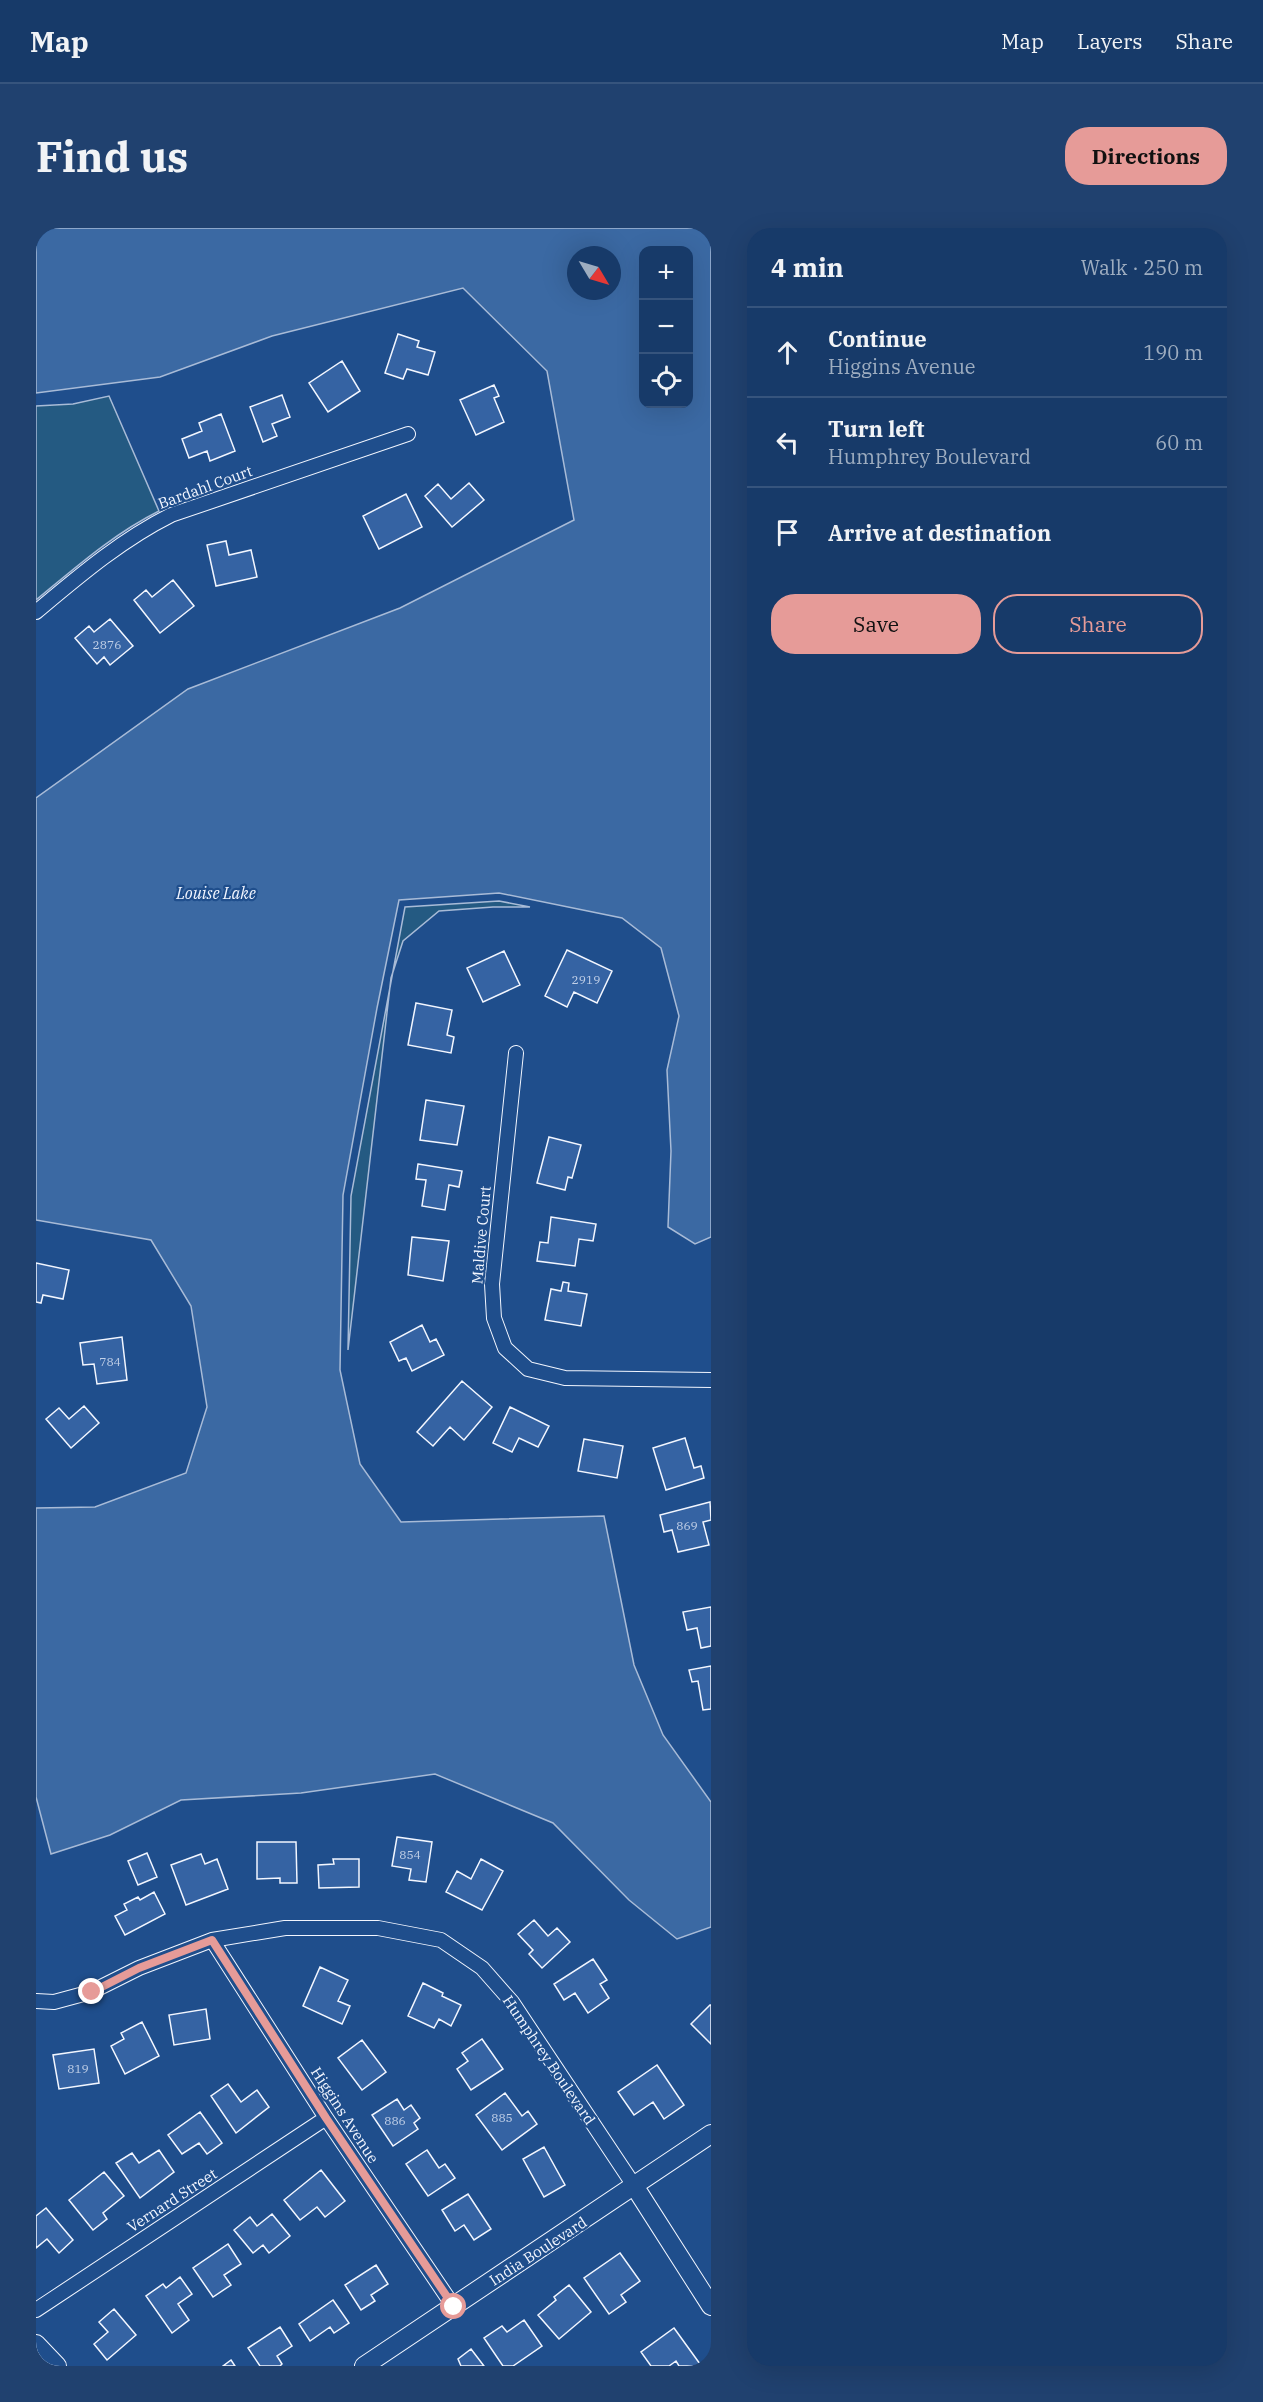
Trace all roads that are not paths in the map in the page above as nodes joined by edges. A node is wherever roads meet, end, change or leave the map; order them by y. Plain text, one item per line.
1 (408, 434) dead end
2 (36, 612) edge
3 (516, 1053) dead end
4 (711, 1380) edge
5 (212, 1940) junction
6 (36, 2001) edge
7 (326, 2118) junction
8 (711, 2134) edge
9 (635, 2187) junction
10 (711, 2306) edge
11 (454, 2307) junction
12 (36, 2310) edge
13 (36, 2344) edge
14 (57, 2366) edge
15 (364, 2366) edge

1 - 2 street, Bardahl Court
3 - 4 street, Maldive Court
5 - 6 street, Humphrey Boulevard
5 - 7 street, Higgins Avenue
5 - 9 street, Humphrey Boulevard
7 - 11 street, Higgins Avenue
7 - 12 street, Vernard Street
8 - 9 street, India Boulevard
9 - 10 street, Humphrey Boulevard
9 - 11 street, India Boulevard
11 - 15 street, India Boulevard
13 - 14 street

